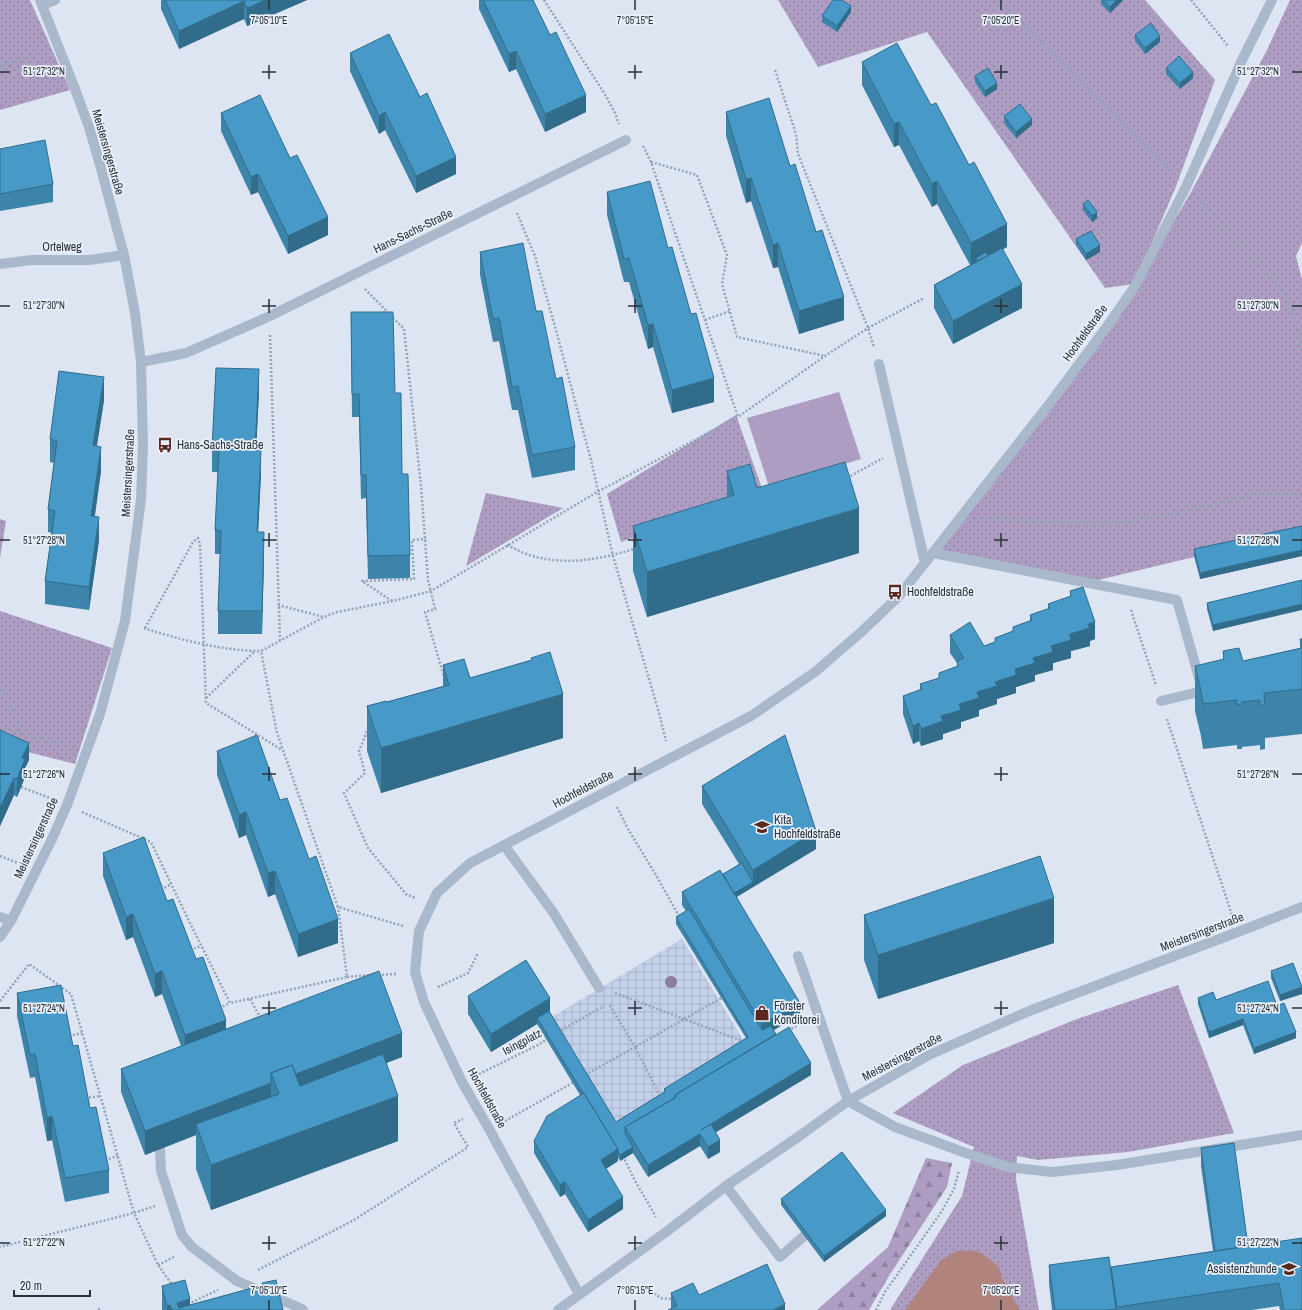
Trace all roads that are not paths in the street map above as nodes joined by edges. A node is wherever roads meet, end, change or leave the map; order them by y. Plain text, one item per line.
1 (55, 0) edge
2 (1272, 0) edge
3 (41, 2) edge
4 (626, 140) road end
5 (124, 255) junction
6 (0, 264) edge
7 (141, 362) junction
8 (879, 364) dead end
9 (933, 553) junction
10 (925, 563) junction
11 (1217, 687) edge
12 (1202, 691) junction
13 (1161, 700) road end
14 (504, 845) junction
15 (1302, 907) edge
16 (0, 917) edge
17 (11, 921) junction
18 (0, 937) edge
19 (798, 956) dead end
20 (599, 988) road end
21 (848, 1101) junction
22 (1302, 1135) edge
23 (160, 1149) edge
24 (726, 1186) junction
25 (804, 1236) edge
26 (579, 1294) junction
27 (302, 1310) edge
28 (558, 1310) edge

1 - 3 street
2 - 9 street, Hochfeldstraße
3 - 5 street, Meistersingerstraße
4 - 7 street, Hans-Sachs-Straße
5 - 6 street, Ortelweg
5 - 7 street, Meistersingerstraße
7 - 17 street, Meistersingerstraße
8 - 10 street
9 - 10 street, Hochfeldstraße
9 - 12 street
10 - 14 street, Hochfeldstraße
11 - 12 street
12 - 13 street
14 - 20 street
14 - 26 street, Hochfeldstraße
15 - 21 street, Meistersingerstraße
16 - 17 street
17 - 18 street, Meistersingerstraße
19 - 21 street
21 - 22 street
21 - 24 street, Meistersingerstraße
23 - 27 street
24 - 25 street
24 - 26 street, Meistersingerstraße
26 - 28 street, Meistersingerstraße

